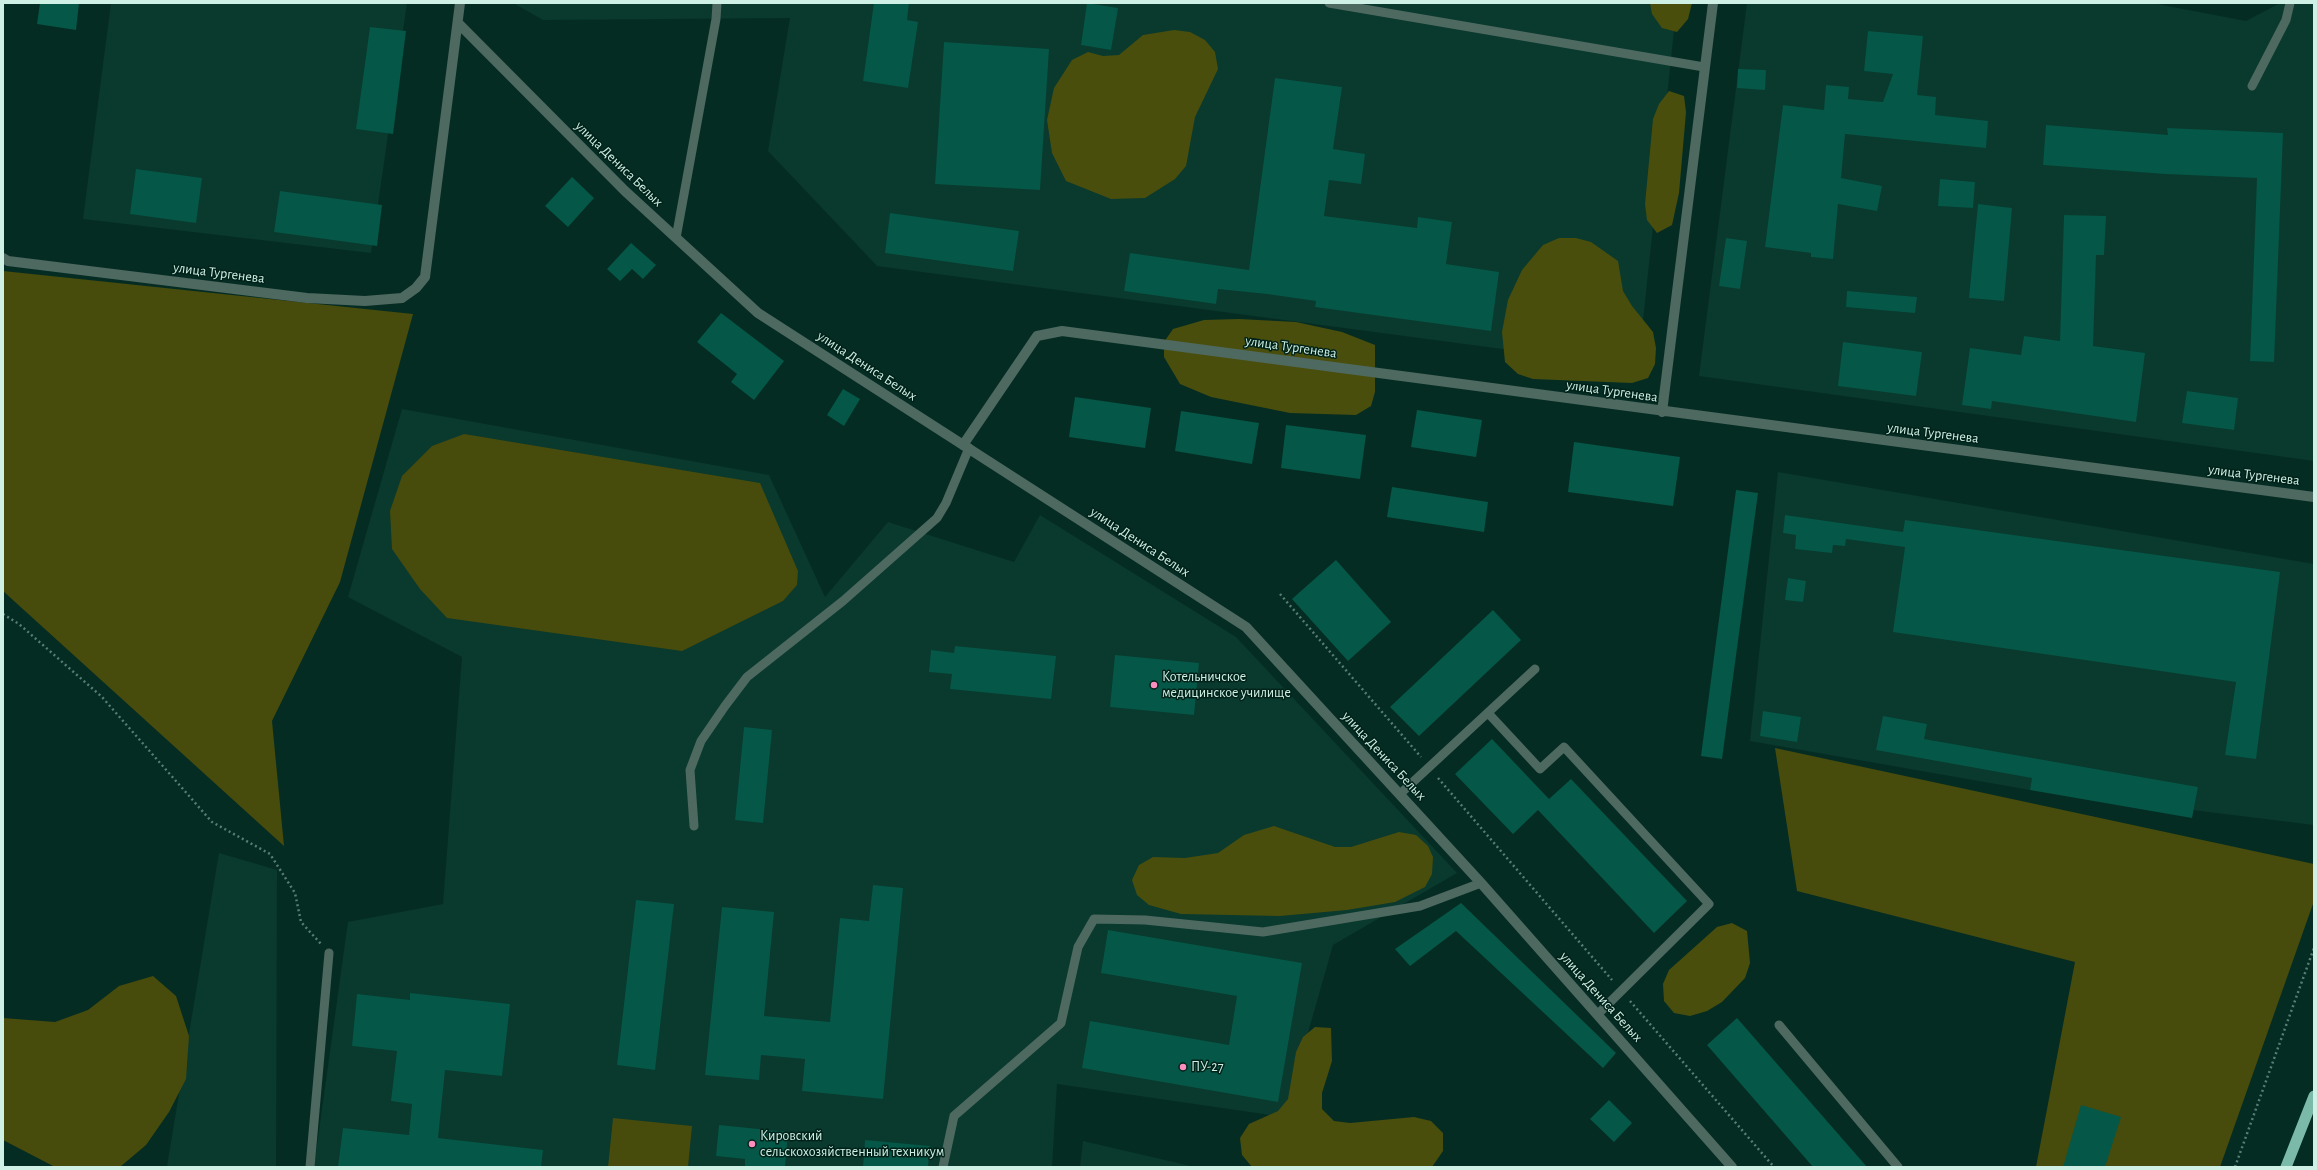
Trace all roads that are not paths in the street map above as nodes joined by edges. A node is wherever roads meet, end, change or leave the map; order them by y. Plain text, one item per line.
1 (460, 3) edge
2 (717, 3) edge
3 (1329, 3) edge
4 (1713, 3) edge
5 (2290, 3) edge
6 (458, 23) junction
7 (1704, 67) junction
8 (2252, 86) dead end
9 (676, 238) junction
10 (3, 258) edge
11 (1662, 412) junction
12 (966, 446) junction
13 (2314, 497) edge
14 (1535, 669) dead end
15 (1488, 713) junction
16 (1400, 794) junction
17 (694, 826) dead end
18 (1481, 883) junction
19 (329, 953) road end
20 (1598, 1014) junction
21 (1779, 1025) dead end
22 (2314, 1096) edge
23 (310, 1167) edge
24 (943, 1167) edge
25 (1732, 1167) edge
26 (1898, 1167) edge
27 (2286, 1167) edge

1 - 6 street
2 - 9 lane
3 - 7 lane
4 - 7 street
5 - 8 lane
6 - 9 street, улица Дениса Белых
6 - 10 street, улица Тургенева
7 - 11 street
9 - 12 street, улица Дениса Белых
11 - 12 street, улица Тургенева
11 - 13 street, улица Тургенева
12 - 16 street, улица Дениса Белых
12 - 17 lane
14 - 15 lane
15 - 16 lane
15 - 20 lane
16 - 18 street, улица Дениса Белых
18 - 20 street, улица Дениса Белых
18 - 24 lane
19 - 23 lane
20 - 25 street, улица Дениса Белых
21 - 26 lane
22 - 27 highway

